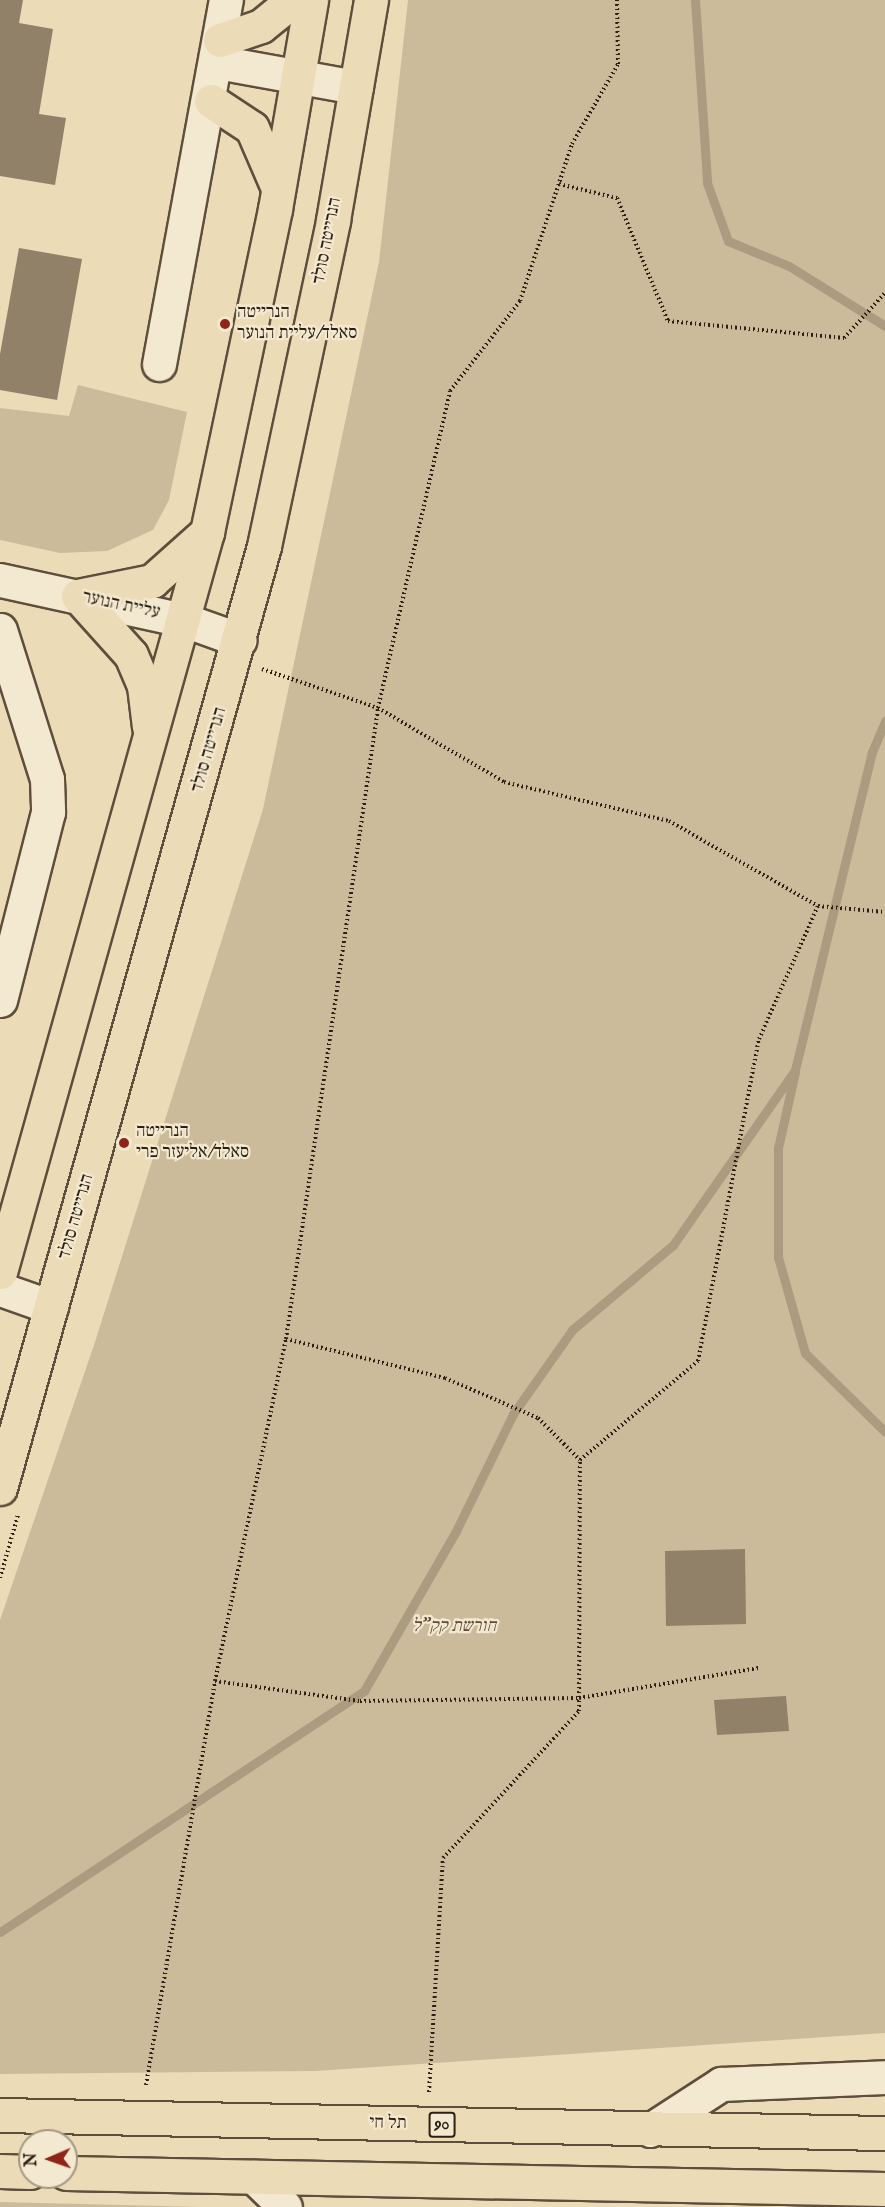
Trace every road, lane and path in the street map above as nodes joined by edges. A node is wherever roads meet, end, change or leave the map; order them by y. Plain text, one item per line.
1 (226, 0) edge
2 (293, 0) edge
3 (311, 0) edge
4 (371, 0) edge
5 (617, 0) edge
6 (218, 51) junction
7 (297, 76) junction
8 (356, 87) junction
9 (211, 101) junction
10 (559, 184) junction
11 (278, 189) junction
12 (885, 293) edge
13 (159, 364) dead end
14 (207, 532) junction
15 (0, 580) edge
16 (78, 596) junction
17 (184, 620) junction
18 (0, 630) edge
19 (240, 640) junction
20 (231, 678) junction
21 (378, 708) junction
22 (151, 742) junction
23 (818, 906) junction
24 (885, 912) edge
25 (0, 1000) edge
26 (11, 1204) edge
27 (0, 1272) edge
28 (0, 1289) edge
29 (51, 1307) junction
30 (286, 1339) junction
31 (580, 1460) junction
32 (0, 1488) edge
33 (759, 1668) dead end
34 (214, 1681) junction
35 (579, 1698) junction
36 (885, 2078) edge
37 (0, 2115) edge
38 (140, 2118) junction
39 (427, 2125) junction
40 (650, 2130) junction
41 (885, 2133) edge
42 (0, 2171) edge
43 (18, 2172) edge
44 (78, 2173) edge
45 (255, 2177) junction
46 (831, 2189) junction
47 (885, 2189) edge
48 (285, 2207) edge
49 (803, 2207) edge

1 - 6 street
2 - 6 main road
3 - 7 main road
4 - 8 main road, הנרייטה סולד
5 - 10 path
6 - 7 street
6 - 9 street
7 - 8 street
7 - 11 main road
8 - 19 main road, הנרייטה סולד
9 - 11 main road
9 - 13 street
10 - 12 path
10 - 21 path
11 - 14 main road
14 - 16 main road
14 - 17 main road
15 - 16 street, עליית הנוער
16 - 17 street, עליית הנוער
16 - 22 main road
17 - 19 street, עליית הנוער
17 - 22 main road
18 - 25 street
19 - 20 main road, הנרייטה סולד
20 - 21 path
20 - 29 main road, הנרייטה סולד
21 - 23 path
21 - 30 path
22 - 26 main road
23 - 24 path
23 - 31 path
26 - 27 main road
28 - 29 street
29 - 32 main road, הנרייטה סולד
30 - 31 path
30 - 34 path
31 - 35 path
33 - 35 path
34 - 35 path
34 - 38 path
35 - 39 path
36 - 40 street
37 - 38 main road, תל חי / 90
38 - 39 main road, תל חי / 90
39 - 40 main road, תל חי / 90
40 - 41 main road, תל חי / 90
42 - 43 main road
44 - 45 main road
45 - 46 main road
45 - 48 street
46 - 47 main road
46 - 49 street

